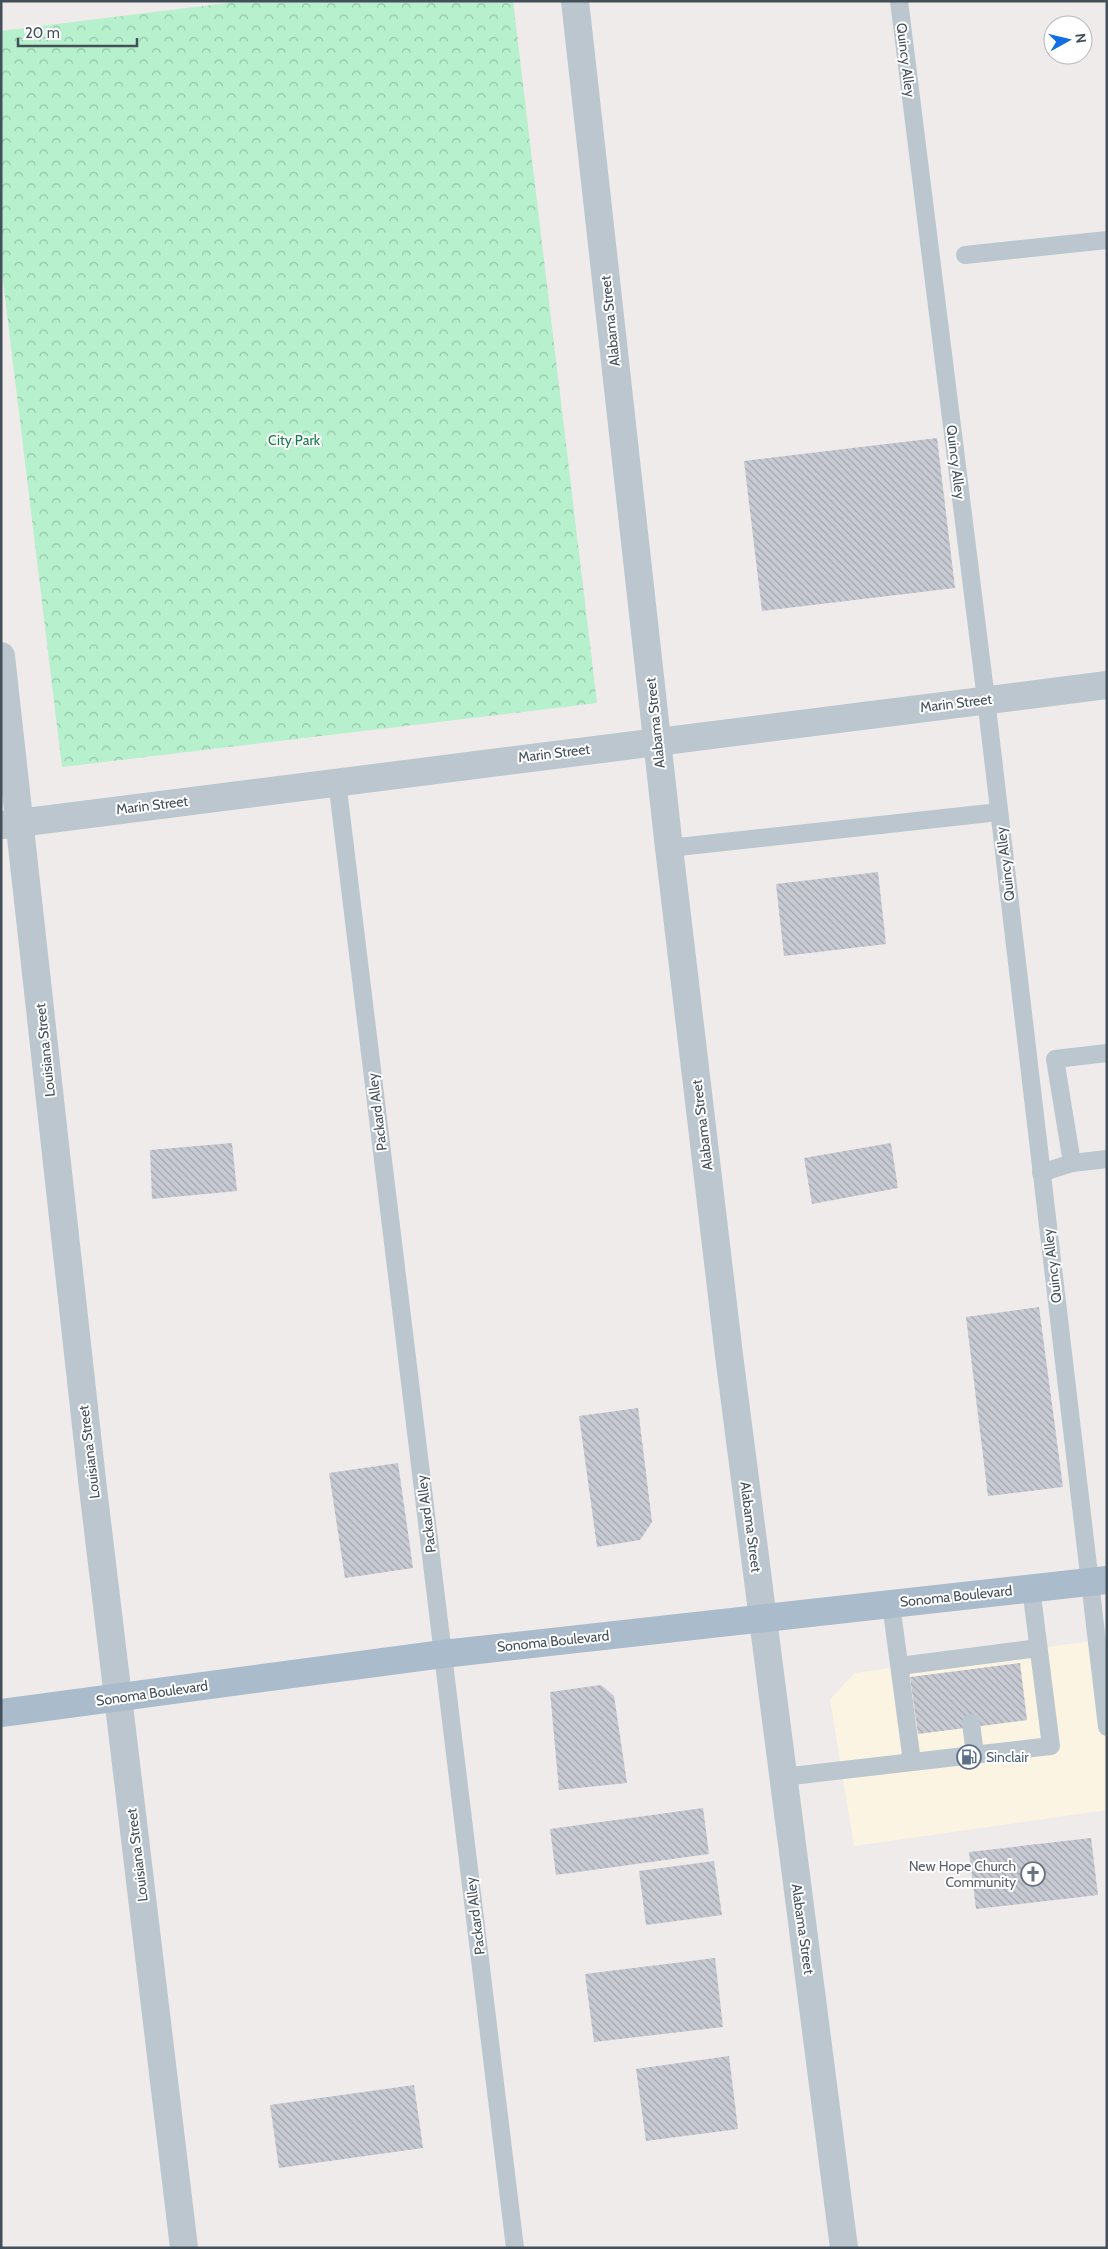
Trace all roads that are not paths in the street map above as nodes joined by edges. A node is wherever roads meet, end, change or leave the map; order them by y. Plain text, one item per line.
1 (575, 1) edge
2 (899, 1) edge
3 (1107, 240) edge
4 (965, 255) dead end
5 (1, 656) edge
6 (1107, 685) edge
7 (986, 699) junction
8 (657, 740) junction
9 (337, 781) junction
10 (999, 812) junction
11 (10, 824) edge
12 (669, 848) junction
13 (1107, 1053) edge
14 (1055, 1059) junction
15 (1028, 1064) junction
16 (1107, 1159) edge
17 (1072, 1163) junction
18 (1041, 1173) junction
19 (1098, 1581) edge
20 (1031, 1588) junction
21 (891, 1604) junction
22 (763, 1617) junction
23 (1038, 1648) junction
24 (443, 1654) junction
25 (900, 1666) junction
26 (118, 1698) junction
27 (1, 1713) edge
28 (971, 1723) dead end
29 (1107, 1727) edge
30 (975, 1755) junction
31 (912, 1762) junction
32 (783, 1777) junction
33 (184, 2248) edge
34 (515, 2248) edge
35 (844, 2248) edge

1 - 8 street, Alabama Street
2 - 7 lane, Quincy Alley
3 - 4 lane
5 - 11 street, Louisiana Street
6 - 7 street, Marin Street
7 - 8 street, Marin Street
7 - 10 lane, Quincy Alley
8 - 9 street, Marin Street
8 - 12 street, Alabama Street
9 - 11 street, Marin Street
9 - 24 lane, Packard Alley
10 - 12 lane
10 - 15 lane, Quincy Alley
11 - 26 street, Louisiana Street
12 - 22 street, Alabama Street
13 - 14 lane
14 - 15 lane
14 - 17 lane
15 - 18 lane, Quincy Alley
16 - 17 lane
17 - 18 lane
18 - 19 lane, Quincy Alley
19 - 20 main road, Sonoma Boulevard
19 - 29 lane, Quincy Alley
20 - 21 main road, Sonoma Boulevard
20 - 23 lane
21 - 22 main road, Sonoma Boulevard
21 - 25 lane
22 - 24 main road, Sonoma Boulevard
22 - 32 street, Alabama Street
23 - 25 lane
23 - 30 lane
24 - 26 main road, Sonoma Boulevard
24 - 34 lane, Packard Alley
25 - 31 lane
26 - 27 main road, Sonoma Boulevard
26 - 33 street, Louisiana Street
28 - 30 lane
30 - 31 lane
31 - 32 lane
32 - 35 street, Alabama Street

